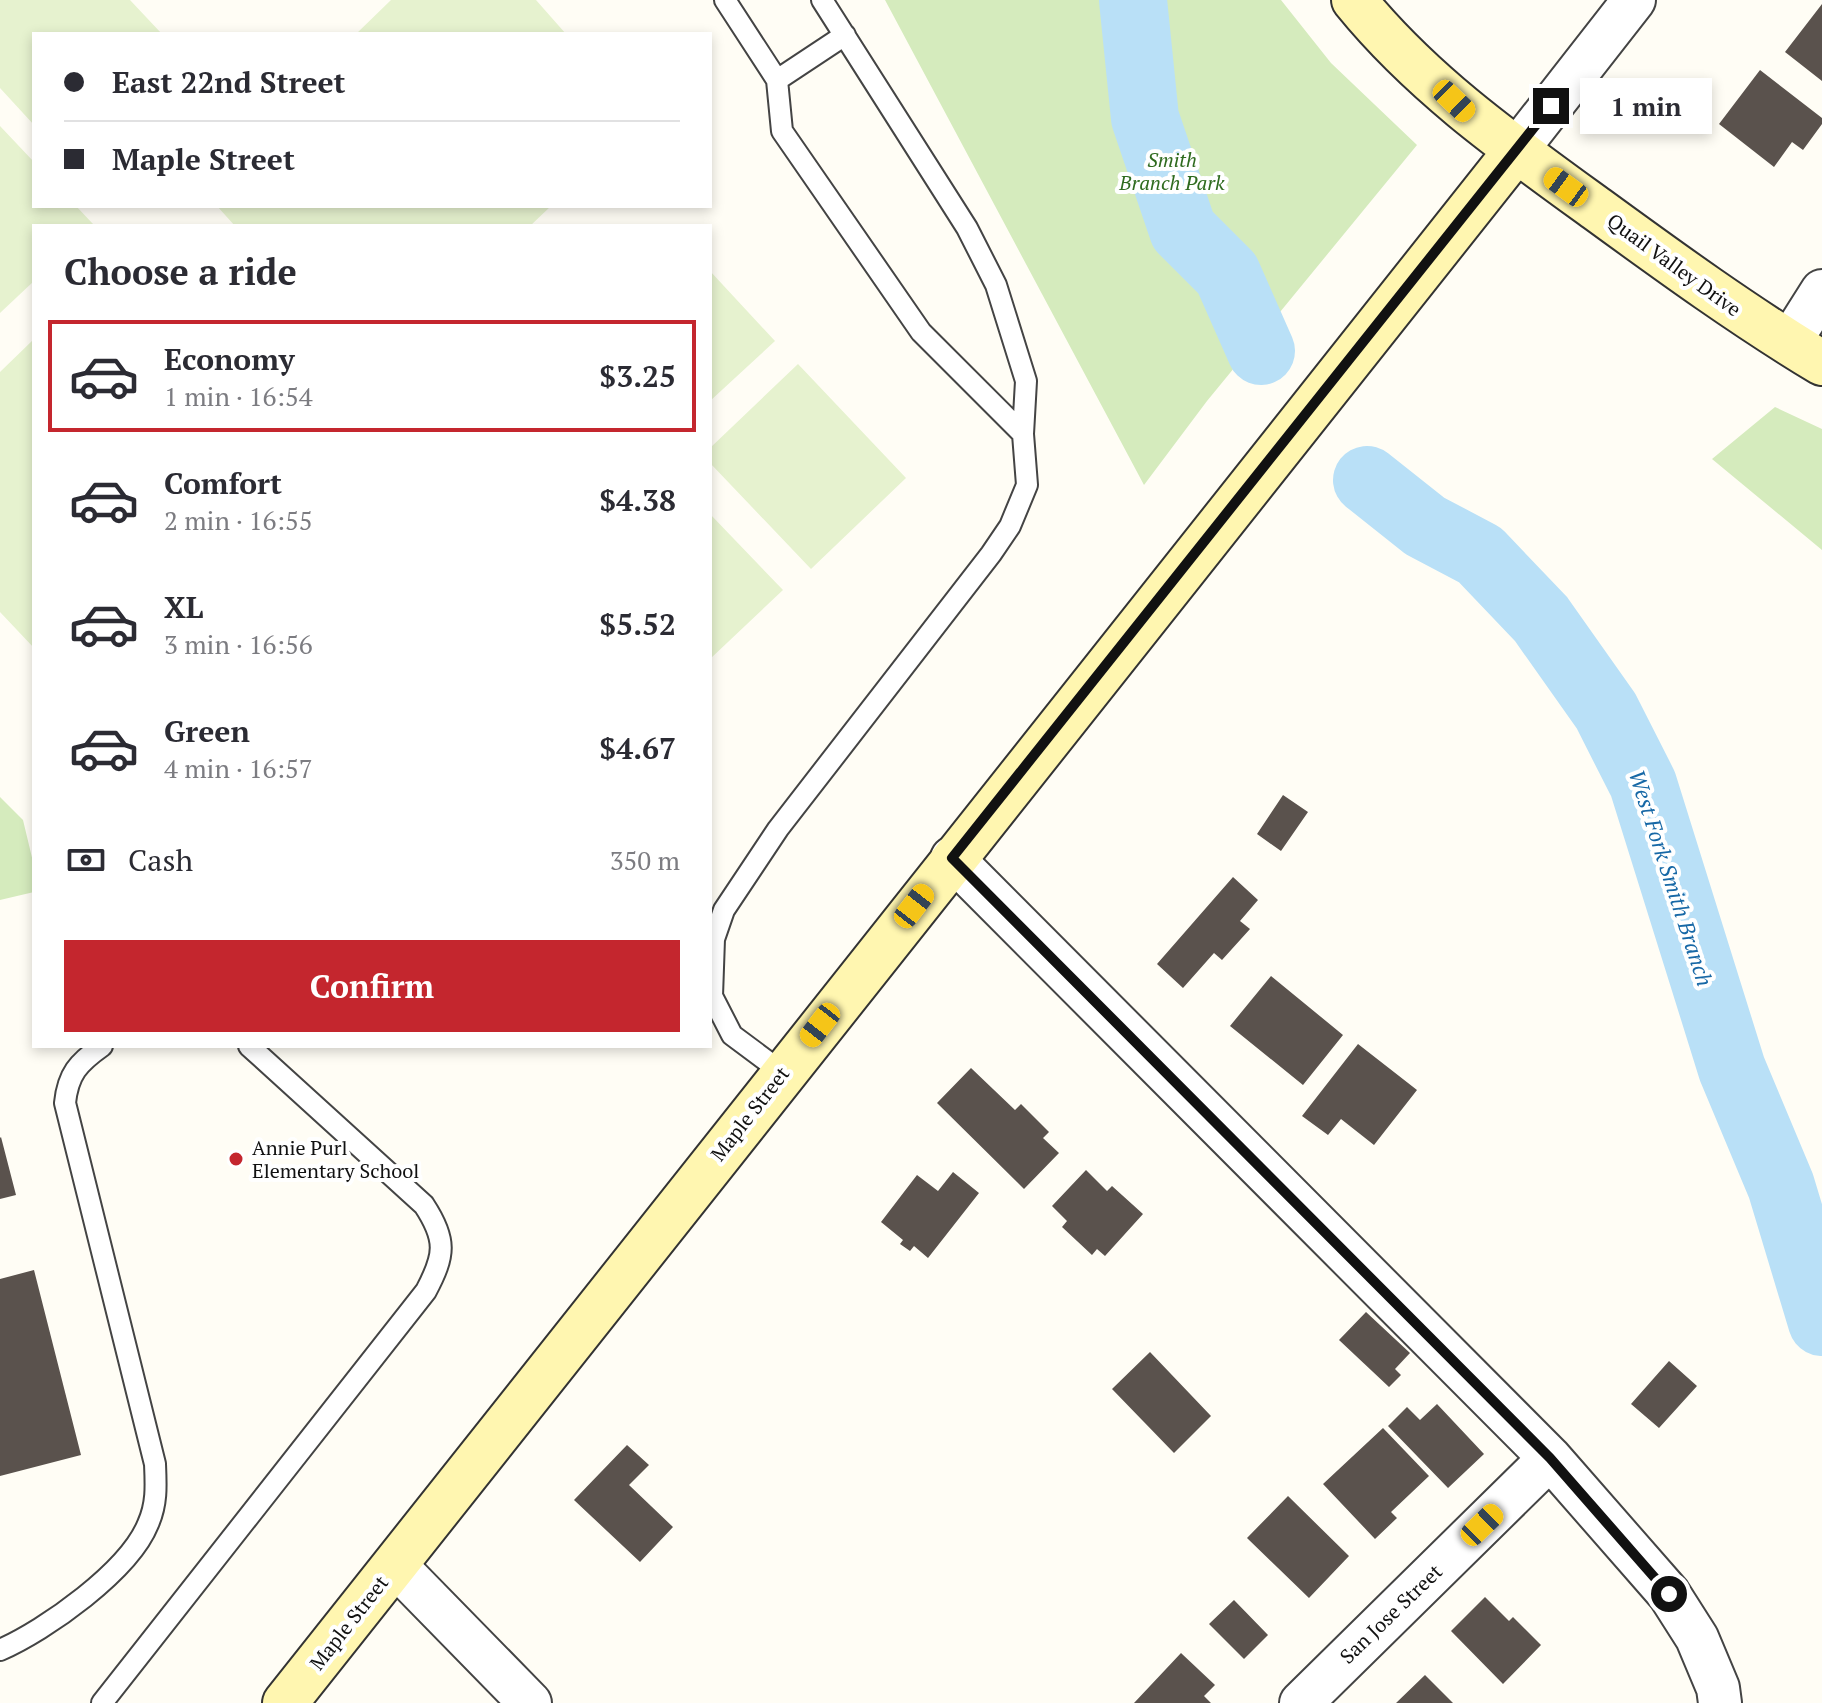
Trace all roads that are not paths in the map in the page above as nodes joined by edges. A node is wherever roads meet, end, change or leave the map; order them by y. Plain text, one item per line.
1 (725, 0) edge
2 (822, 0) edge
3 (1354, 0) edge
4 (1634, 0) edge
5 (845, 35) junction
6 (777, 80) junction
7 (1516, 151) junction
8 (1822, 291) edge
9 (1805, 353) edge
10 (1023, 434) junction
11 (952, 858) junction
12 (99, 1048) edge
13 (251, 1048) edge
14 (783, 1073) junction
15 (1550, 1458) junction
16 (395, 1565) junction
17 (0, 1650) edge
18 (102, 1703) edge
19 (285, 1703) edge
20 (530, 1703) edge
21 (1301, 1703) edge
22 (1720, 1703) edge

1 - 6 lane
2 - 5 lane
3 - 7 street, Quail Valley Drive
4 - 7 street, Maple Street
5 - 6 lane
5 - 10 lane
6 - 10 lane
7 - 9 street, Quail Valley Drive
7 - 11 street, Maple Street
8 - 9 street
10 - 14 lane
11 - 14 street, Maple Street
11 - 15 street
12 - 17 lane
13 - 18 lane
14 - 16 street, Maple Street
15 - 21 street, San Jose Street
15 - 22 street
16 - 19 street, Maple Street
16 - 20 street

